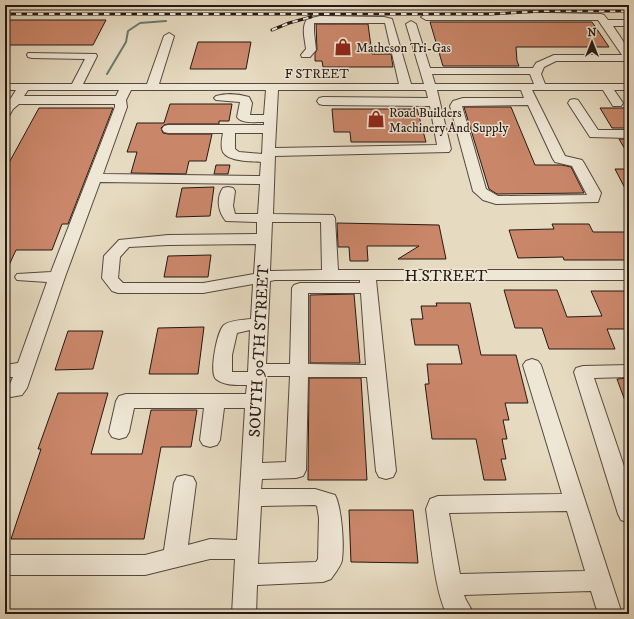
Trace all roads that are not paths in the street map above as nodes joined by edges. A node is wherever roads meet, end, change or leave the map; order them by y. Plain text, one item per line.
1 (426, 18) dead end
2 (602, 20) junction
3 (629, 23) edge
4 (411, 24) dead end
5 (169, 36) dead end
6 (615, 36) junction
7 (629, 36) edge
8 (306, 55) dead end
9 (32, 56) dead end
10 (629, 58) edge
11 (426, 71) junction
12 (537, 71) junction
13 (5, 87) edge
14 (24, 87) junction
15 (76, 87) junction
16 (152, 87) junction
17 (175, 87) junction
18 (272, 87) junction
19 (406, 87) junction
20 (430, 87) junction
21 (525, 87) junction
22 (541, 87) junction
23 (606, 87) junction
24 (629, 87) edge
25 (123, 93) junction
26 (16, 100) junction
27 (323, 101) dead end
28 (532, 101) junction
29 (435, 102) junction
30 (574, 103) dead end
31 (616, 103) dead end
32 (5, 113) edge
33 (270, 124) junction
34 (168, 129) dead end
35 (228, 129) junction
36 (629, 134) edge
37 (268, 155) junction
38 (93, 178) junction
39 (266, 180) junction
40 (228, 191) dead end
41 (264, 218) junction
42 (264, 239) junction
43 (330, 275) junction
44 (629, 275) edge
45 (263, 276) junction
46 (23, 277) dead end
47 (57, 277) junction
48 (368, 282) junction
49 (259, 324) junction
50 (532, 365) dead end
51 (26, 367) junction
52 (5, 370) edge
53 (300, 371) junction
54 (376, 371) junction
55 (629, 371) edge
56 (256, 374) junction
57 (5, 391) edge
58 (215, 401) junction
59 (255, 401) junction
60 (119, 432) dead end
61 (210, 440) dead end
62 (386, 470) dead end
63 (251, 471) junction
64 (186, 483) dead end
65 (250, 498) junction
66 (575, 502) junction
67 (629, 514) edge
68 (247, 550) junction
69 (175, 557) junction
70 (5, 565) edge
71 (246, 575) junction
72 (600, 581) junction
73 (456, 585) junction
74 (244, 614) edge
75 (462, 614) edge
76 (610, 614) edge

1 - 2 street
2 - 3 street
2 - 6 street
4 - 11 street
5 - 16 street
6 - 7 street
6 - 10 street
8 - 19 street
9 - 15 street
10 - 12 street
11 - 12 street
11 - 20 street
12 - 22 street
13 - 14 street, F STREET
14 - 15 street, F STREET
14 - 26 street
15 - 25 street, F STREET
16 - 17 street, F STREET
16 - 25 street, F STREET
17 - 18 street, F STREET
17 - 33 street
18 - 19 street, F STREET
18 - 33 street, SOUTH 90TH STREET
19 - 20 street, F STREET
20 - 21 street, F STREET
20 - 29 street
21 - 22 street, F STREET
21 - 28 street
22 - 23 street, F STREET
23 - 24 street, F STREET
23 - 31 street
25 - 26 street
25 - 38 street
26 - 32 street
27 - 29 street
28 - 28 street
29 - 37 street
30 - 36 street
33 - 35 street
33 - 37 street, SOUTH 90TH STREET
34 - 35 street
35 - 37 street
37 - 39 street, SOUTH 90TH STREET
38 - 39 street
38 - 47 street
39 - 41 street, SOUTH 90TH STREET
40 - 41 street
41 - 42 street, SOUTH 90TH STREET
41 - 43 street
42 - 45 street, SOUTH 90TH STREET
42 - 45 street, H STREET
43 - 45 street, H STREET
43 - 48 street, H STREET
44 - 48 street, H STREET
45 - 49 street, SOUTH 90TH STREET
46 - 47 street
47 - 51 street
48 - 53 street
48 - 54 street
49 - 56 street, SOUTH 90TH STREET
49 - 56 street
50 - 66 street
51 - 52 street
51 - 57 street
53 - 54 street
53 - 56 street
53 - 63 street
54 - 62 street
55 - 67 street
56 - 59 street, SOUTH 90TH STREET
58 - 59 street
58 - 60 street
58 - 61 street
59 - 63 street, SOUTH 90TH STREET
63 - 65 street, SOUTH 90TH STREET
64 - 69 street
65 - 68 street, SOUTH 90TH STREET
65 - 71 street
66 - 72 street
66 - 73 street
68 - 69 street
68 - 71 street, SOUTH 90TH STREET
69 - 70 street
71 - 74 street, SOUTH 90TH STREET
72 - 73 street
72 - 76 street
73 - 75 street

